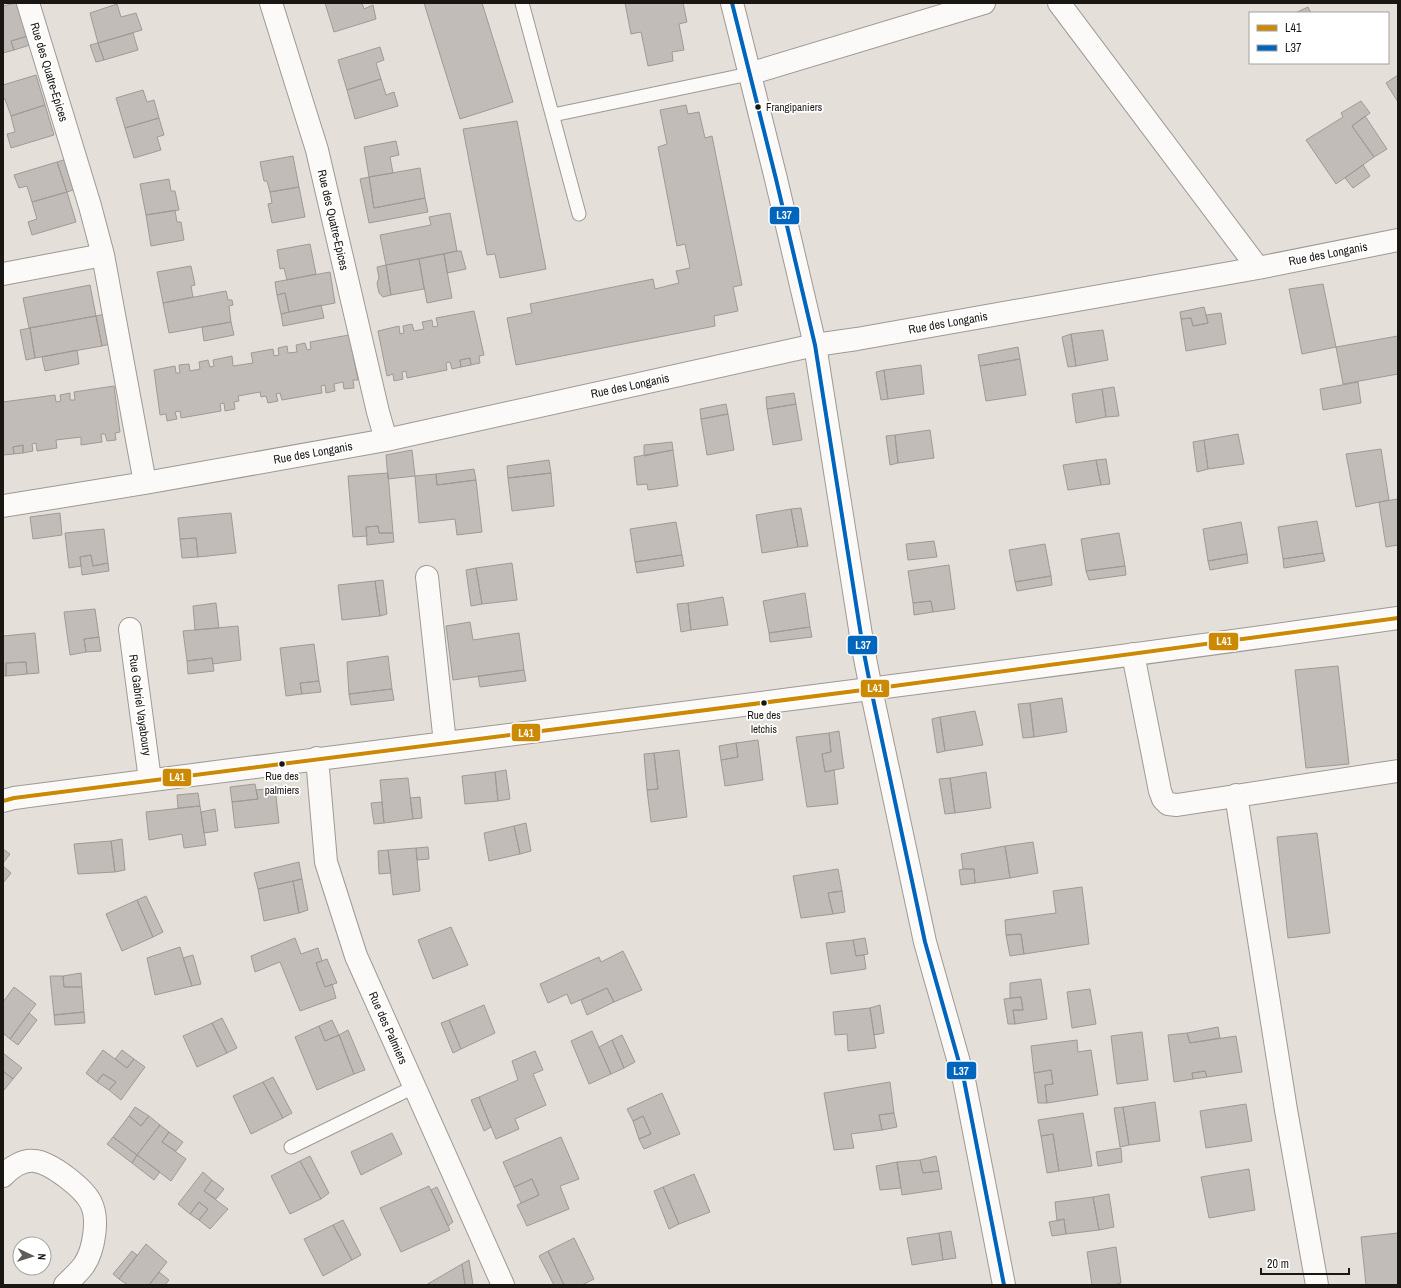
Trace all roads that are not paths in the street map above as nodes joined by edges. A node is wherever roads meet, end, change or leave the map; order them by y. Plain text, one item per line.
1 (28, 3) edge
2 (271, 3) edge
3 (522, 3) edge
4 (732, 3) edge
5 (984, 3) edge
6 (1059, 3) edge
7 (749, 74) junction
8 (553, 114) junction
9 (579, 214) dead end
10 (1398, 240) edge
11 (103, 255) junction
12 (1258, 268) junction
13 (3, 274) edge
14 (815, 345) junction
15 (386, 440) junction
16 (146, 483) junction
17 (3, 506) edge
18 (427, 577) dead end
19 (1398, 618) edge
20 (130, 629) dead end
21 (1133, 654) junction
22 (871, 689) junction
23 (445, 743) junction
24 (318, 758) junction
25 (1398, 771) edge
26 (150, 780) junction
27 (1236, 795) junction
28 (3, 801) edge
29 (414, 1087) junction
30 (291, 1147) dead end
31 (3, 1176) edge
32 (65, 1285) edge
33 (503, 1285) edge
34 (1004, 1285) edge
35 (1317, 1285) edge

1 - 11 street, Rue des Quatre-Epices
2 - 15 street, Rue des Quatre-Epices
3 - 8 lane
4 - 7 street
5 - 7 street
6 - 12 street
7 - 8 lane
7 - 14 street
8 - 9 lane
10 - 12 street, Rue des Longanis
11 - 13 street
11 - 16 street, Rue des Quatre-Epices
12 - 14 street, Rue des Longanis
14 - 15 street, Rue des Longanis
14 - 22 street
15 - 16 street, Rue des Longanis
16 - 17 street, Rue des Longanis
18 - 23 street
19 - 21 street
20 - 26 street, Rue Gabriel Vayaboury
21 - 22 street
21 - 27 street
22 - 23 street
22 - 34 street
23 - 24 street
24 - 26 street
24 - 29 street, Rue des Palmiers
25 - 27 street
26 - 28 street
27 - 35 street
29 - 30 lane
29 - 33 street, Rue des Palmiers
31 - 32 street

